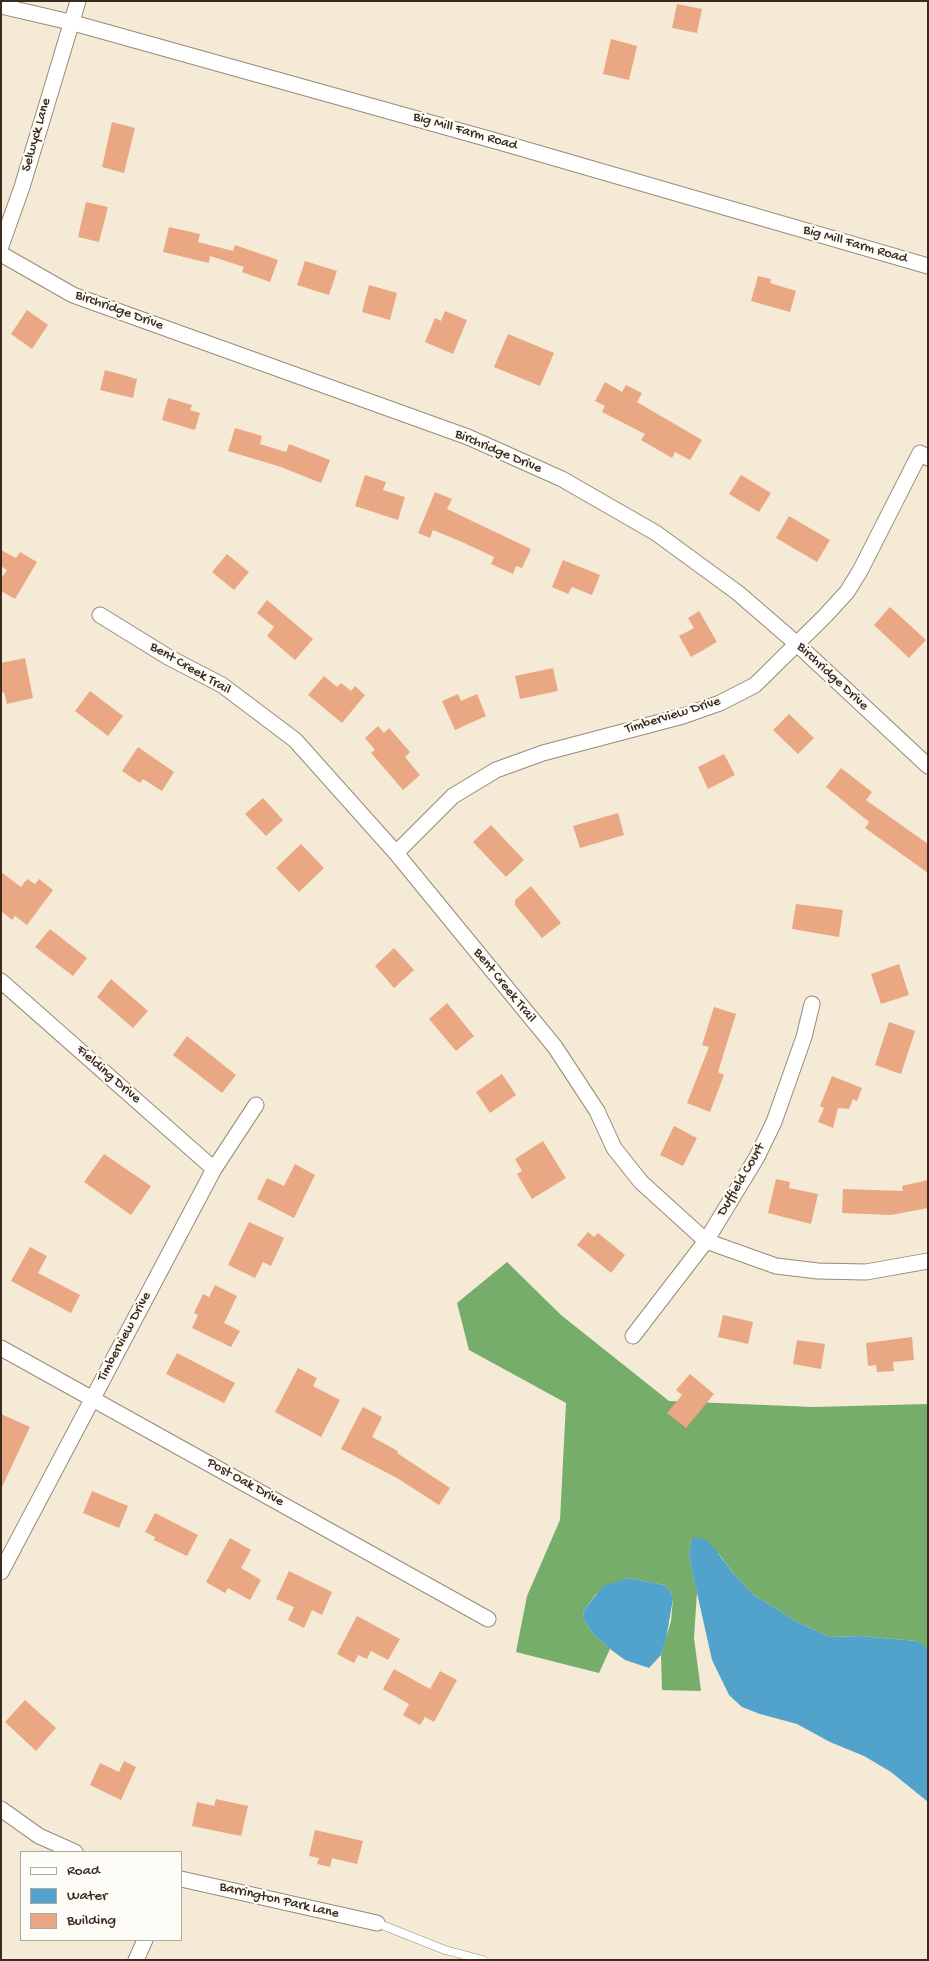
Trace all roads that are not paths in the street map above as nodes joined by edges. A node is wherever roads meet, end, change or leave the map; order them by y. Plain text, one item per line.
1 (78, 1) edge
2 (1, 6) edge
3 (70, 22) junction
4 (1, 246) edge
5 (1, 254) edge
6 (928, 266) edge
7 (924, 456) edge
8 (100, 615) dead end
9 (797, 644) junction
10 (928, 766) edge
11 (396, 853) junction
12 (1, 981) edge
13 (812, 1004) dead end
14 (256, 1105) dead end
15 (214, 1169) junction
16 (706, 1241) junction
17 (928, 1262) edge
18 (633, 1336) dead end
19 (1, 1348) edge
20 (92, 1398) junction
21 (1, 1572) edge
22 (488, 1619) dead end
23 (1, 1809) edge
24 (73, 1851) edge
25 (182, 1879) edge
26 (377, 1924) joint
27 (145, 1941) edge
28 (136, 1960) edge
29 (484, 1960) edge

1 - 3 street, Selwyck Lane
2 - 3 street, Big Mill Farm Road
3 - 4 street, Selwyck Lane
3 - 6 street, Big Mill Farm Road
5 - 9 street, Birchridge Drive
7 - 9 street, Timberview Drive
8 - 11 street, Bent Creek Trail
9 - 10 street, Birchridge Drive
9 - 11 street, Timberview Drive
11 - 16 street, Bent Creek Trail
12 - 15 street, Fielding Drive
13 - 16 street, Duffield Court
14 - 15 street, Timberview Drive
15 - 20 street, Timberview Drive
16 - 17 street, Bent Creek Trail
16 - 18 street, Duffield Court
19 - 20 street, Post Oak Drive
20 - 21 street, Timberview Drive
20 - 22 street, Post Oak Drive
23 - 24 street
25 - 26 street, Barrington Park Lane
26 - 29 lane
27 - 28 street

